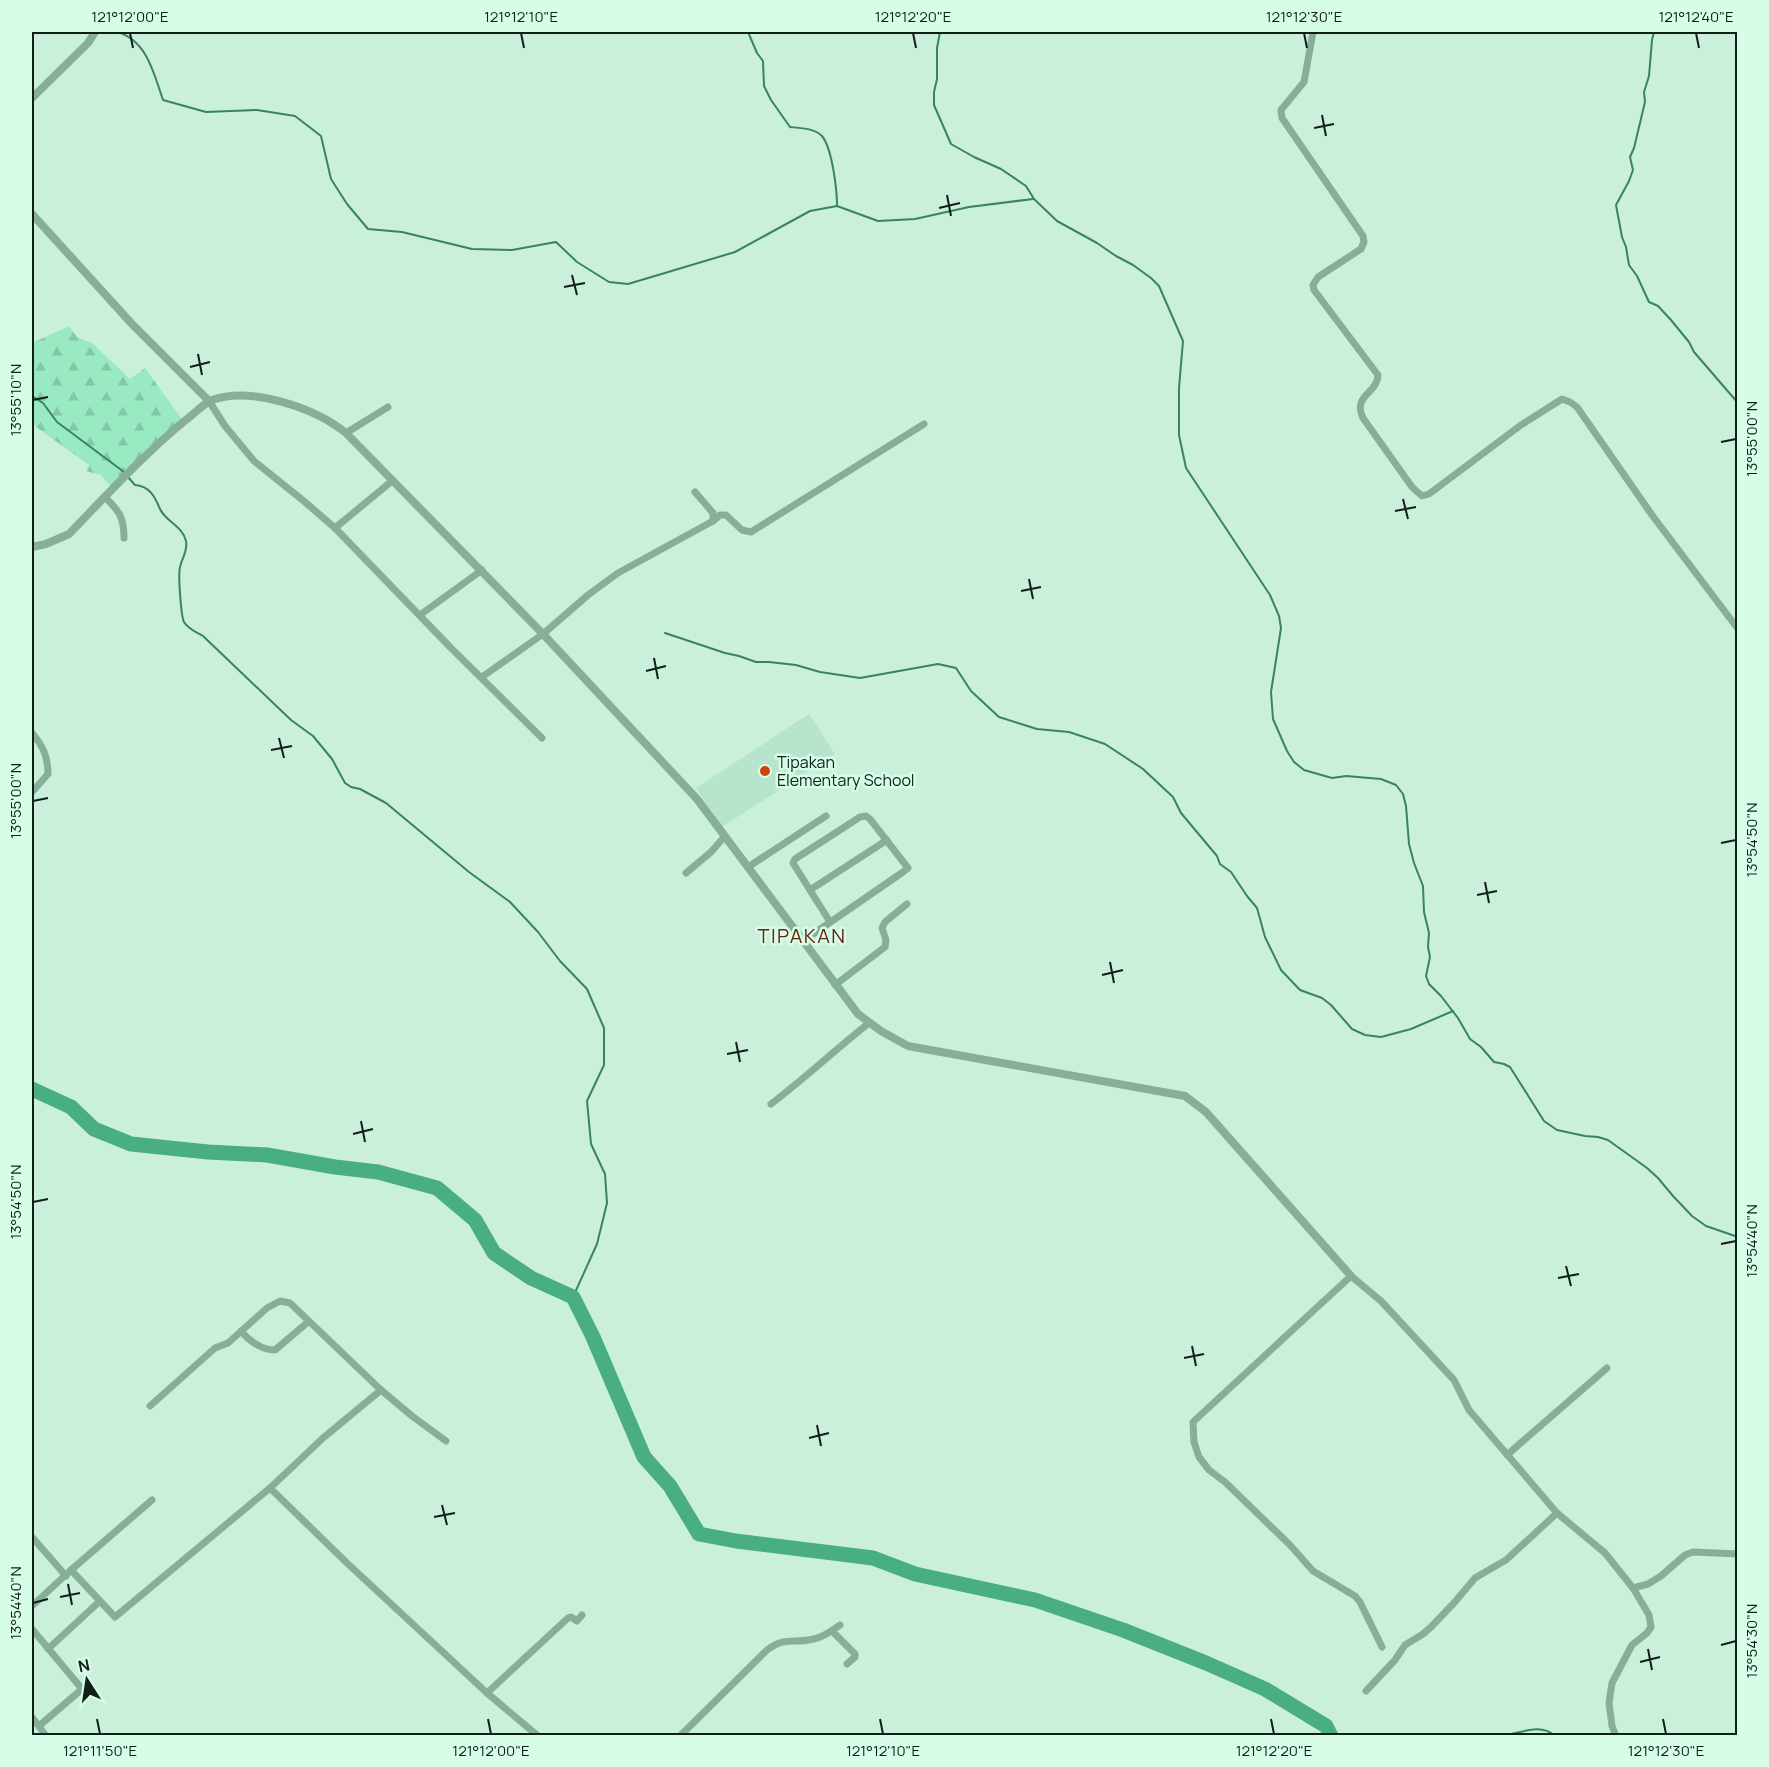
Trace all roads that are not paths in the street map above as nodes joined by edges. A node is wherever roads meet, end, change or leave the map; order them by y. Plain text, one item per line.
1 (95, 32) edge
2 (1313, 32) edge
3 (32, 98) edge
4 (32, 214) edge
5 (209, 401) junction
6 (388, 407) dead end
7 (924, 424) dead end
8 (346, 433) junction
9 (392, 481) junction
10 (695, 492) dead end
11 (105, 497) junction
12 (713, 521) junction
13 (334, 528) junction
14 (124, 538) dead end
15 (32, 547) edge
16 (482, 570) junction
17 (420, 615) junction
18 (1737, 629) edge
19 (543, 634) junction
20 (482, 677) junction
21 (32, 733) edge
22 (542, 738) dead end
23 (32, 792) edge
24 (825, 816) dead end
25 (725, 836) junction
26 (887, 840) junction
27 (748, 867) junction
28 (686, 873) dead end
29 (810, 890) junction
30 (907, 904) dead end
31 (830, 922) junction
32 (803, 941) junction
33 (835, 985) junction
34 (869, 1023) junction
35 (771, 1104) dead end
36 (1351, 1276) junction
37 (308, 1322) junction
38 (241, 1331) junction
39 (1607, 1368) dead end
40 (381, 1390) junction
41 (150, 1406) dead end
42 (446, 1441) dead end
43 (1507, 1455) junction
44 (270, 1488) junction
45 (152, 1500) dead end
46 (1557, 1513) junction
47 (32, 1537) edge
48 (1737, 1554) edge
49 (69, 1573) junction
50 (1633, 1588) junction
51 (100, 1601) junction
52 (32, 1606) edge
53 (582, 1615) dead end
54 (840, 1625) dead end
55 (32, 1629) edge
56 (832, 1631) junction
57 (1382, 1647) dead end
58 (48, 1649) junction
59 (847, 1664) dead end
60 (1366, 1691) dead end
61 (487, 1693) junction
62 (32, 1717) edge
63 (39, 1726) junction
64 (46, 1736) edge
65 (538, 1736) edge
66 (680, 1736) edge
67 (1616, 1736) edge

1 - 3 street
2 - 18 street
4 - 5 street
5 - 8 street
5 - 11 street
5 - 13 street
6 - 8 street
7 - 12 street
8 - 9 street
9 - 13 street
9 - 16 street
10 - 12 street
11 - 14 street
11 - 15 street
12 - 19 street
13 - 17 street
16 - 17 street
16 - 19 street
17 - 20 street
19 - 20 street
19 - 25 street
20 - 22 street
21 - 23 street
24 - 27 street
25 - 27 street
25 - 28 street
26 - 29 street
26 - 29 street
26 - 31 street
27 - 32 street
29 - 31 street
30 - 33 street
31 - 32 street
32 - 33 street
33 - 34 street
34 - 35 street
34 - 36 street
36 - 43 street
36 - 57 street
37 - 38 street
37 - 38 street
37 - 40 street
38 - 41 street
39 - 43 street
40 - 42 street
40 - 44 street
43 - 46 street
44 - 51 street
44 - 61 street
45 - 49 street
46 - 50 street
46 - 60 street
47 - 49 street
48 - 50 street
49 - 51 street
49 - 52 street
50 - 67 street
51 - 58 street
53 - 61 street
54 - 56 street
55 - 58 street
56 - 59 street
56 - 66 street
58 - 63 street
61 - 65 street
62 - 63 street
63 - 64 street

